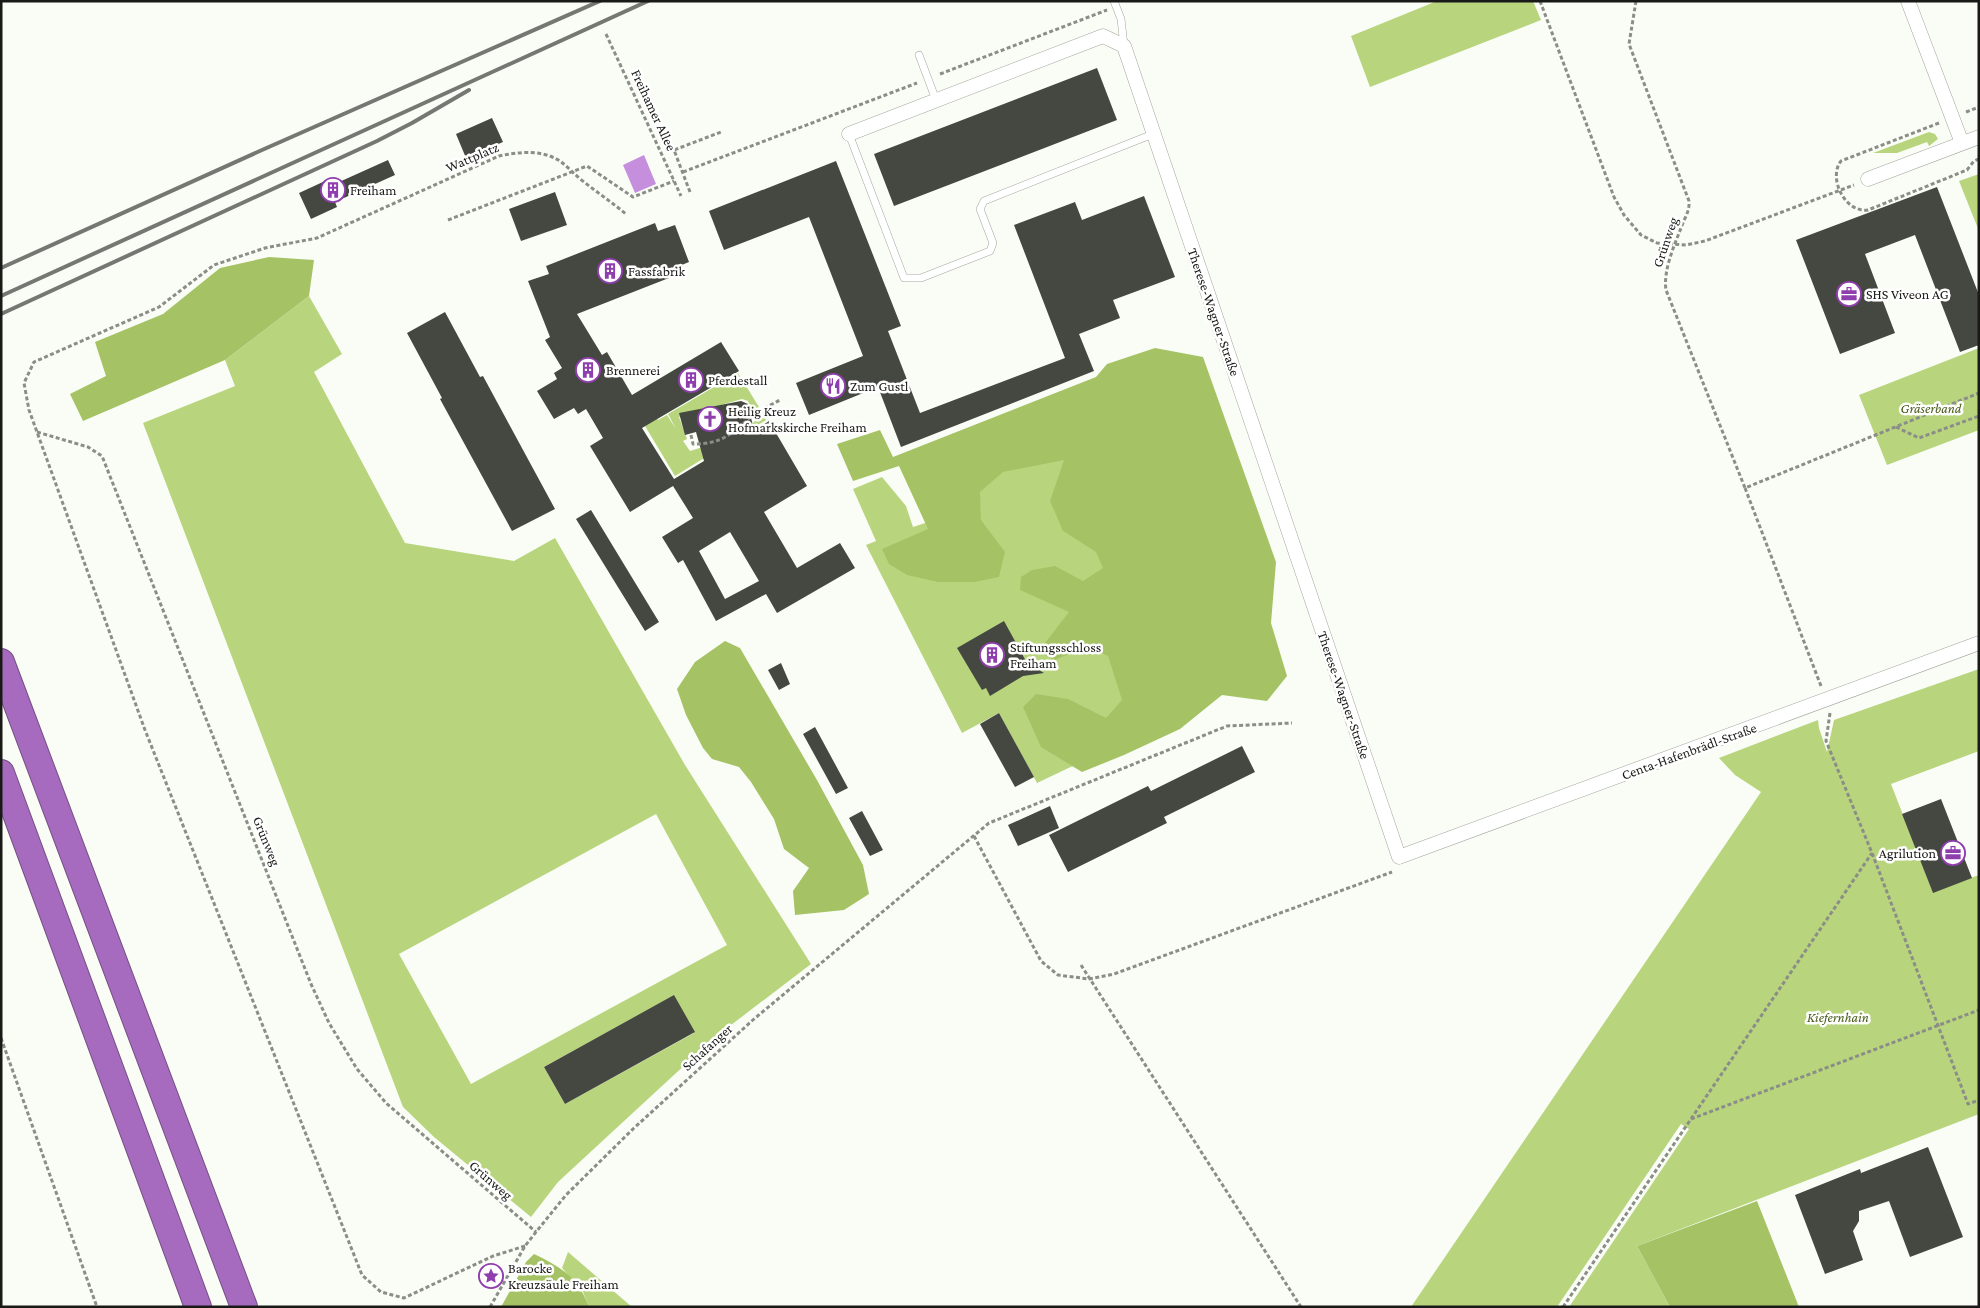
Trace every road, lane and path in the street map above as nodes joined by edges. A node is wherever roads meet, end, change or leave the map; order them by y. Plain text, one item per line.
1 (1540, 1) edge
2 (1636, 1) edge
3 (1908, 1) edge
4 (1115, 4) edge
5 (606, 34) dead end
6 (1124, 46) junction
7 (919, 55) dead end
8 (928, 79) junction
9 (936, 100) junction
10 (721, 132) dead end
11 (848, 134) joint
12 (1153, 134) junction
13 (1979, 137) edge
14 (1962, 143) junction
15 (572, 172) junction
16 (683, 172) junction
17 (1868, 180) joint
18 (674, 181) junction
19 (690, 192) dead end
20 (680, 196) dead end
21 (627, 215) dead end
22 (448, 220) dead end
23 (1675, 246) junction
24 (1979, 393) edge
25 (780, 400) dead end
26 (1979, 416) edge
27 (1895, 427) junction
28 (37, 432) junction
29 (691, 435) dead end
30 (1745, 488) junction
31 (1979, 643) edge
32 (1, 662) edge
33 (1826, 701) junction
34 (1292, 723) dead end
35 (1, 773) edge
36 (974, 836) junction
37 (1872, 853) junction
38 (1399, 857) joint
39 (1082, 965) dead end
40 (1089, 979) junction
41 (1979, 1010) edge
42 (1939, 1026) junction
43 (1, 1038) edge
44 (1979, 1100) edge
45 (1690, 1120) junction
46 (536, 1232) junction
47 (525, 1246) junction
48 (97, 1307) edge
49 (198, 1307) edge
50 (244, 1307) edge
51 (490, 1307) edge
52 (1301, 1307) edge
53 (1563, 1307) edge

1 - 23 path
2 - 23 path, Grünweg
3 - 14 street
4 - 6 lane
4 - 8 path
5 - 18 path, Freihamer Allee
6 - 9 street
6 - 12 street, Therese-Wagner-Straße
7 - 8 lane
8 - 9 lane
8 - 16 path
9 - 11 street
10 - 16 path
11 - 12 lane
12 - 38 street, Therese-Wagner-Straße
13 - 14 street
14 - 17 street
15 - 18 path
15 - 21 path, Wattplatz
15 - 22 path
15 - 28 path, Wattplatz
16 - 19 path
17 - 23 path
18 - 20 path, Freihamer Allee
23 - 30 path, Grünweg
24 - 27 path
25 - 29 path
26 - 27 path
27 - 30 path
28 - 46 path, Grünweg
28 - 47 path, Wattplatz
30 - 33 path, Grünweg
31 - 33 street, Centa-Hafenbrädl-Straße
32 - 50 highway
33 - 37 path, Grünweg
33 - 38 street, Centa-Hafenbrädl-Straße
34 - 36 path, Schafanger
35 - 49 highway
36 - 40 path
36 - 46 path, Schafanger
37 - 42 path, Grünweg
37 - 45 path
39 - 40 path
40 - 52 path
41 - 42 path
42 - 44 path, Grünweg
42 - 45 path
43 - 48 path
45 - 53 path
46 - 47 path, Schafanger
47 - 51 path, Schafanger

